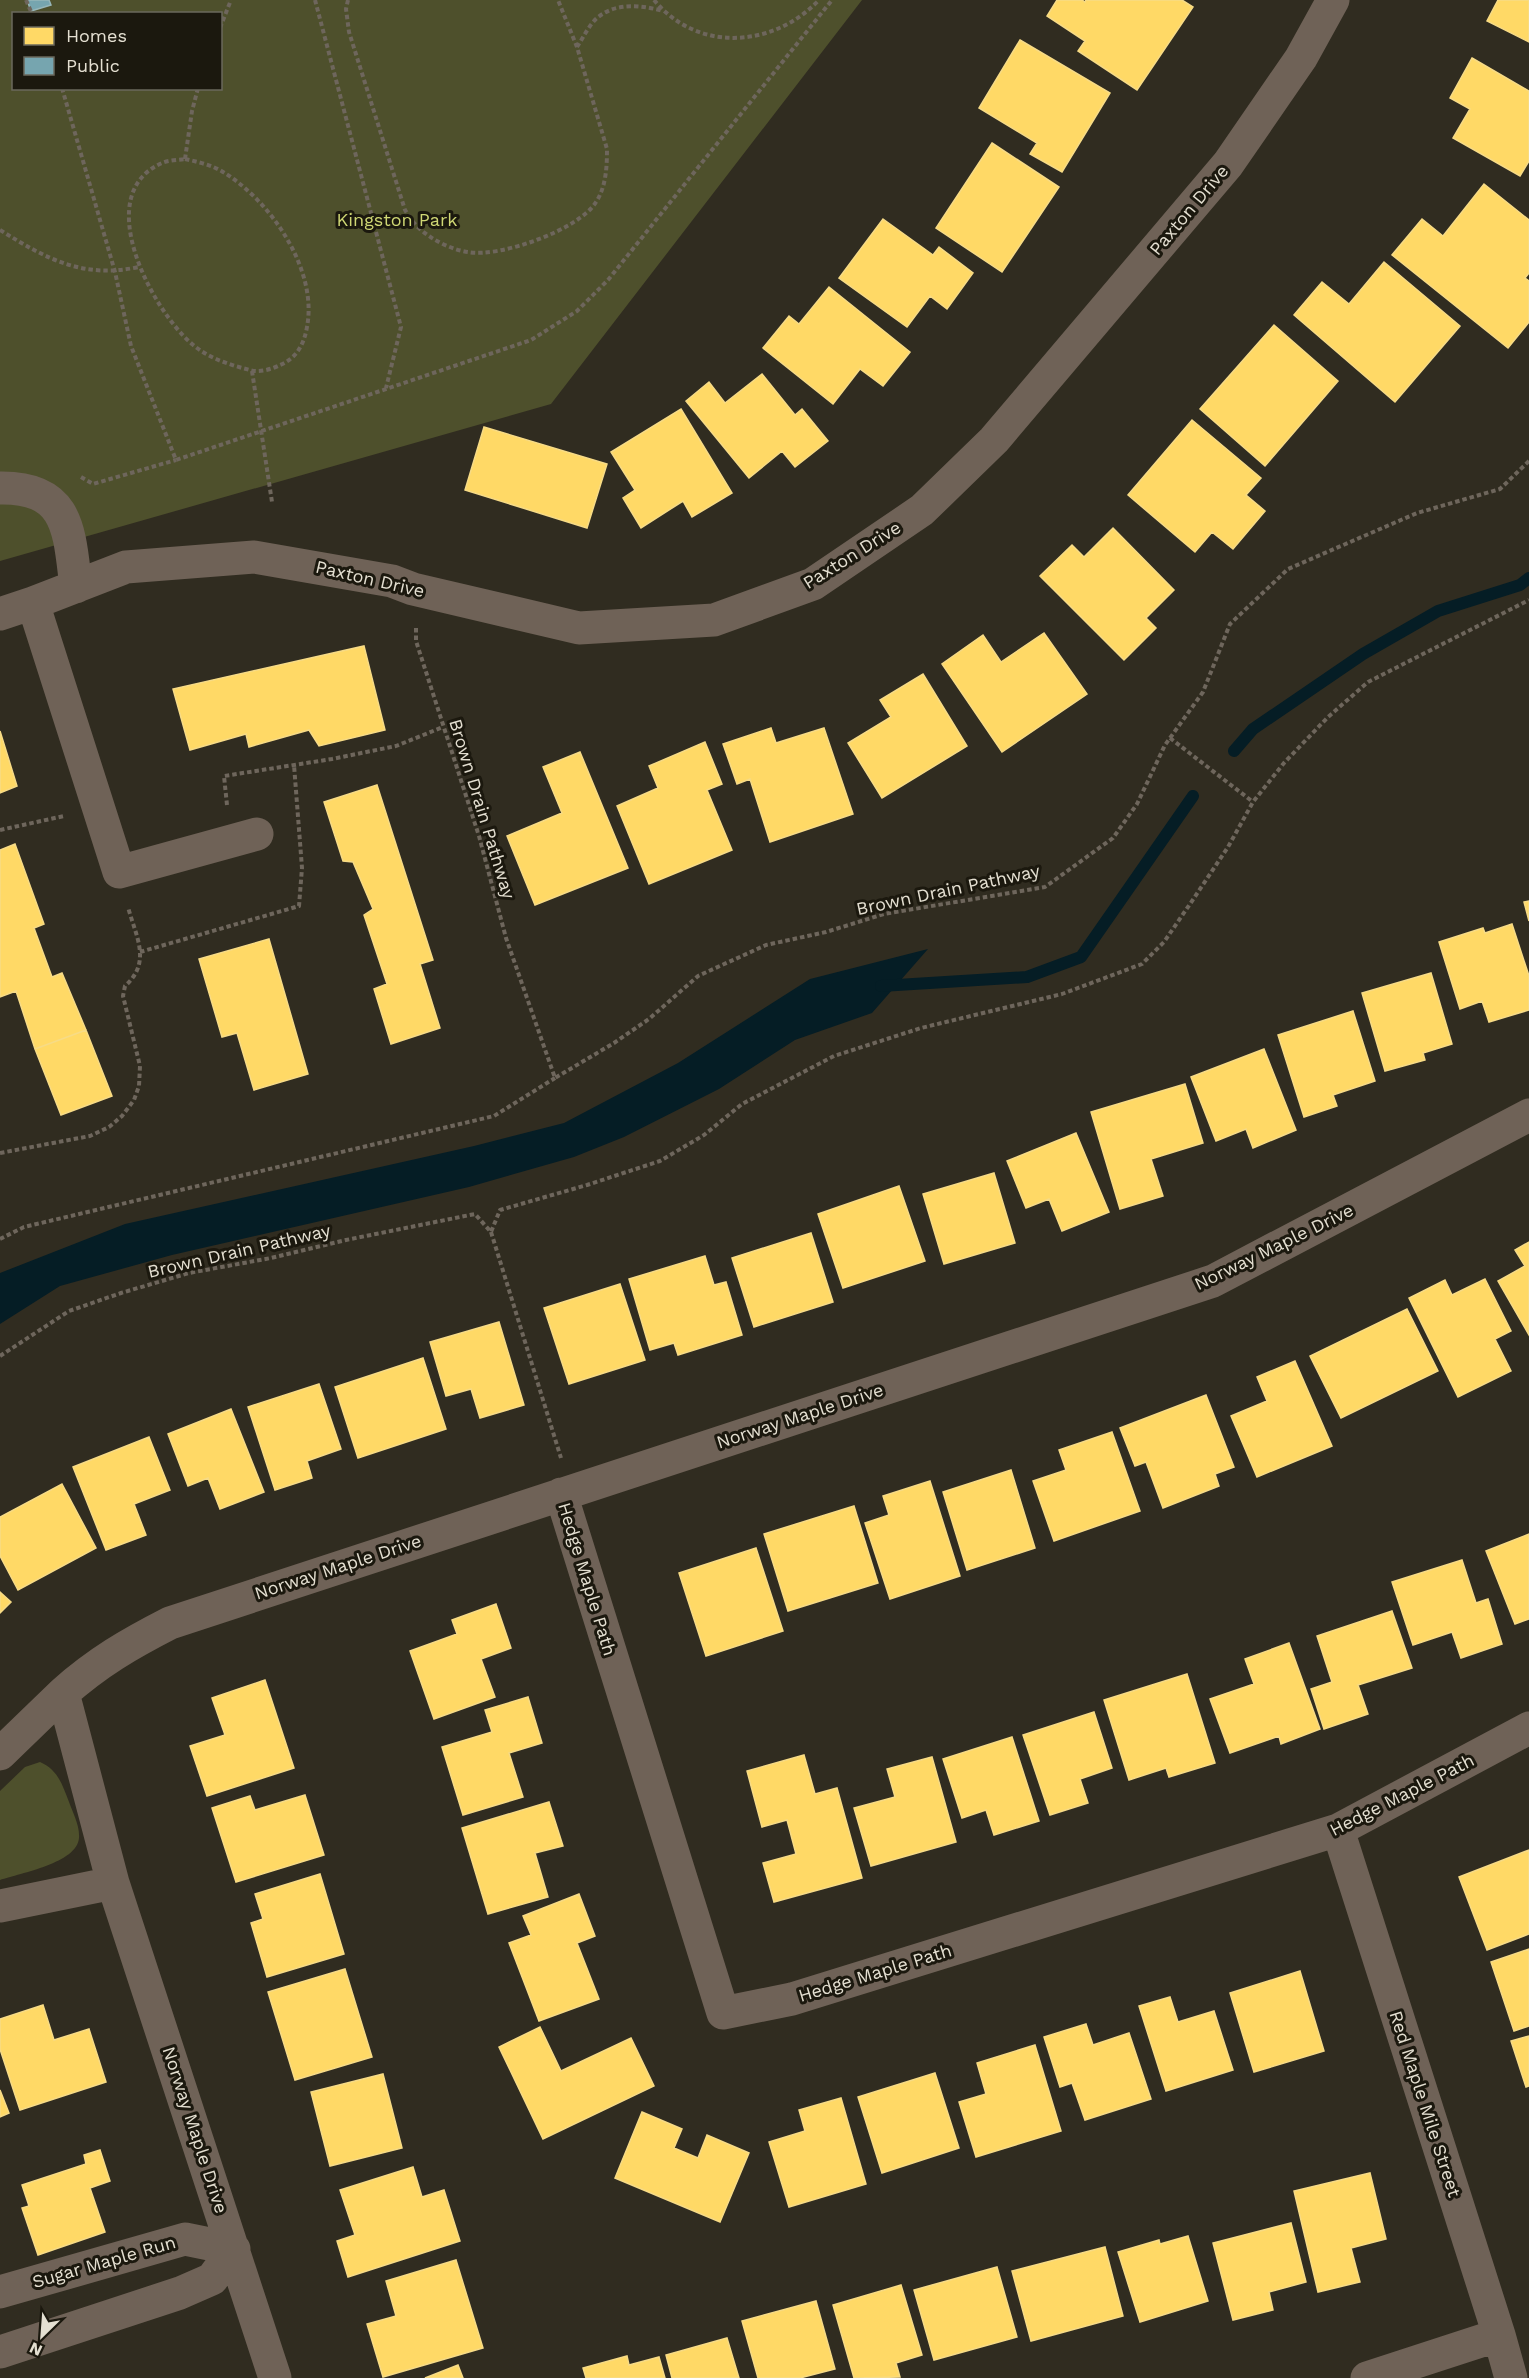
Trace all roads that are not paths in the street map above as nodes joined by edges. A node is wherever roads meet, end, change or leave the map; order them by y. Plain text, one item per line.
1 (1333, 0) edge
2 (0, 488) edge
3 (76, 587) junction
4 (33, 603) junction
5 (0, 614) edge
6 (244, 838) road end
7 (1529, 1115) edge
8 (566, 1492) junction
9 (63, 1693) junction
10 (1529, 1728) edge
11 (0, 1754) edge
12 (1338, 1830) junction
13 (114, 1883) junction
14 (0, 1906) edge
15 (234, 2249) junction
16 (0, 2292) edge
17 (1499, 2336) junction
18 (0, 2352) edge
19 (274, 2378) edge
20 (1367, 2378) edge
21 (1511, 2378) edge

1 - 3 street, Paxton Drive
2 - 3 street
3 - 4 street, Paxton Drive
4 - 5 street, Paxton Drive
4 - 6 street
7 - 8 street, Norway Maple Drive
8 - 9 street, Norway Maple Drive
8 - 12 street, Hedge Maple Path
9 - 11 street, Norway Maple Drive
9 - 13 street, Norway Maple Drive
10 - 12 street, Hedge Maple Path
12 - 17 street, Red Maple Mile Street
13 - 14 street
13 - 15 street, Norway Maple Drive
15 - 16 street, Sugar Maple Run
15 - 18 street
15 - 19 street, Norway Maple Drive
17 - 20 street
17 - 21 street, Red Maple Mile Street

